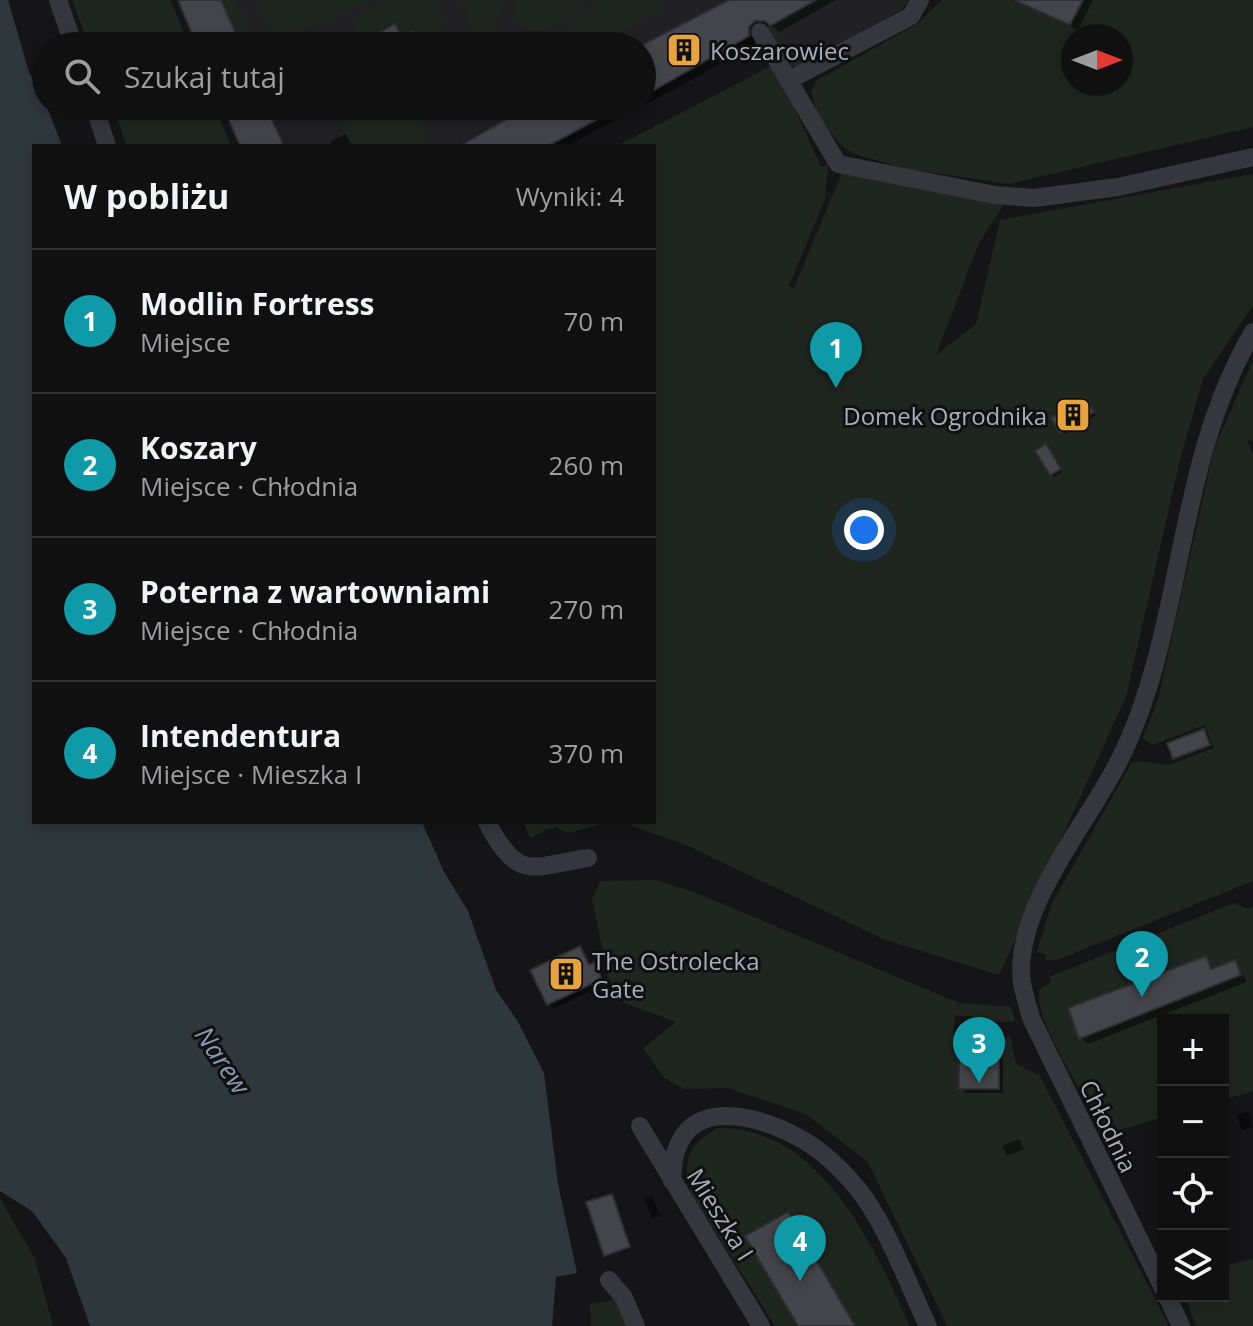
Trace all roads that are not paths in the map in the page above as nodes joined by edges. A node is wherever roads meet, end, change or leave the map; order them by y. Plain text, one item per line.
1 (58, 0) edge
2 (920, 0) edge
3 (69, 32) edge
4 (760, 32) dead end
5 (789, 80) junction
6 (99, 120) edge
7 (106, 144) edge
8 (1253, 157) edge
9 (1253, 332) edge
10 (488, 824) edge
11 (588, 858) dead end
12 (640, 1126) dead end
13 (672, 1181) junction
14 (1157, 1276) edge
15 (609, 1280) dead end
16 (1170, 1302) edge
17 (636, 1326) edge
18 (761, 1326) edge
19 (928, 1326) edge
20 (1181, 1326) edge

1 - 3 street
2 - 5 street
4 - 5 street
5 - 8 street
6 - 7 street
9 - 14 street, Chłodnia
10 - 11 street
12 - 13 street, Mieszka I
13 - 18 street, Mieszka I
13 - 19 street
15 - 17 street
16 - 20 street

